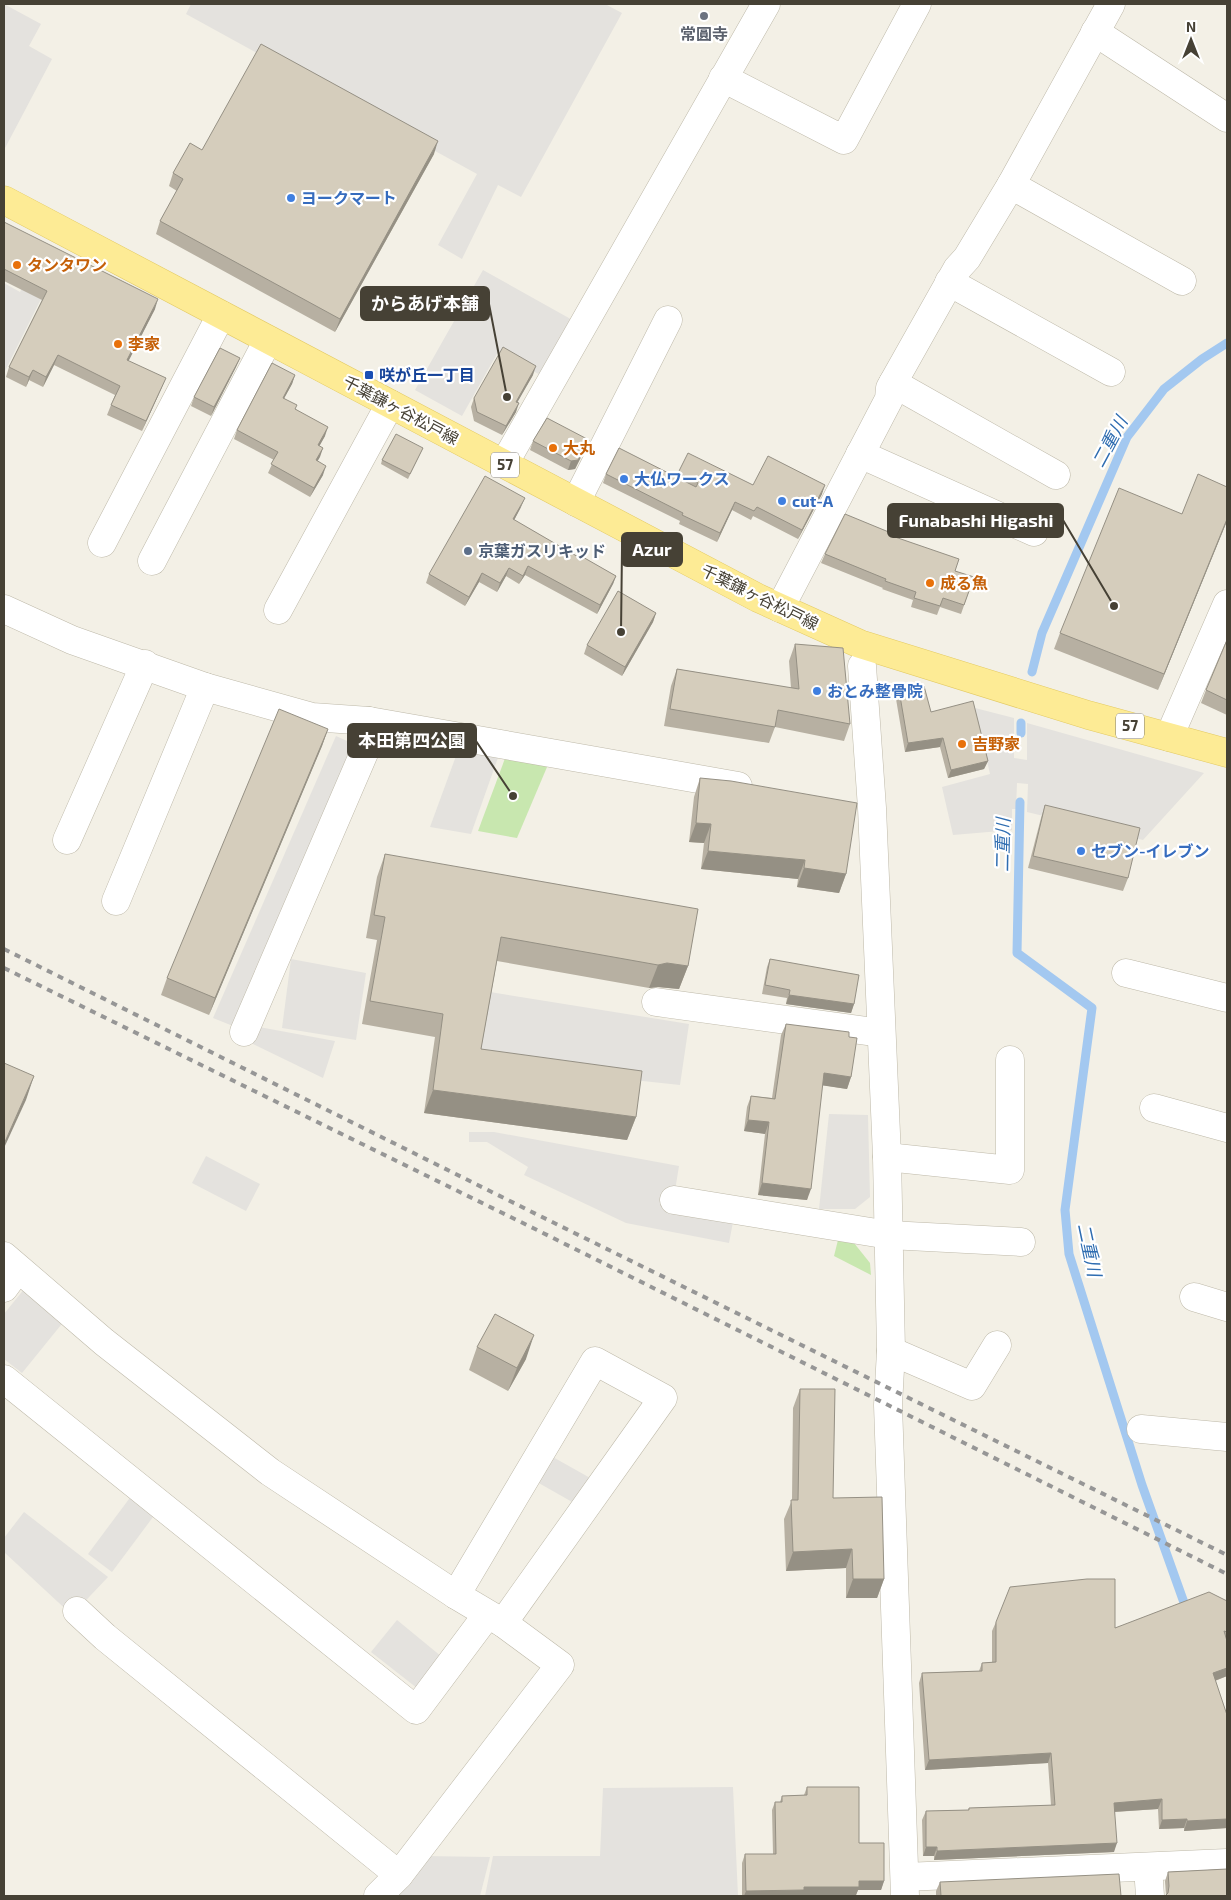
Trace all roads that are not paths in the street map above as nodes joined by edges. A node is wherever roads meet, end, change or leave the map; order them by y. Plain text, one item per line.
1 (765, 4) edge
2 (917, 4) edge
3 (1111, 4) edge
4 (1095, 32) junction
5 (723, 78) junction
6 (1227, 118) edge
7 (1011, 185) junction
8 (4, 200) edge
9 (1182, 281) dead end
10 (949, 282) junction
11 (221, 315) junction
12 (668, 320) dead end
13 (268, 340) junction
14 (1111, 372) dead end
15 (893, 383) junction
16 (390, 404) junction
17 (860, 454) junction
18 (504, 464) junction
19 (1056, 475) dead end
20 (576, 502) junction
21 (1034, 532) dead end
22 (102, 543) dead end
23 (152, 561) dead end
24 (1227, 604) edge
25 (780, 608) junction
26 (278, 610) dead end
27 (5, 612) edge
28 (145, 664) junction
29 (862, 666) dead end
30 (205, 687) junction
31 (370, 721) junction
32 (1169, 737) junction
33 (1227, 753) edge
34 (765, 790) edge
35 (843, 803) edge
36 (872, 808) junction
37 (67, 840) dead end
38 (116, 901) dead end
39 (1126, 974) dead end
40 (1227, 998) edge
41 (656, 1002) edge
42 (244, 1032) dead end
43 (881, 1033) junction
44 (1010, 1060) dead end
45 (1154, 1108) dead end
46 (1227, 1128) edge
47 (887, 1157) junction
48 (674, 1200) dead end
49 (889, 1235) junction
50 (1021, 1242) dead end
51 (9, 1271) edge
52 (1194, 1297) dead end
53 (1227, 1307) edge
54 (997, 1345) dead end
55 (891, 1351) junction
56 (4, 1379) edge
57 (1141, 1429) dead end
58 (1227, 1437) edge
59 (456, 1595) junction
60 (77, 1611) dead end
61 (495, 1619) junction
62 (1227, 1863) edge
63 (1148, 1867) junction
64 (399, 1875) junction
65 (905, 1887) edge
66 (378, 1896) edge
67 (1150, 1896) edge

1 - 5 street
2 - 5 street
3 - 4 street
4 - 6 street
4 - 7 street
5 - 18 street
7 - 9 street
7 - 10 street
8 - 11 main road, 千葉鎌ヶ谷松戸線 / 57
10 - 14 street
10 - 15 street
11 - 13 main road, 千葉鎌ヶ谷松戸線 / 57
11 - 22 street
12 - 20 street
13 - 16 main road, 千葉鎌ヶ谷松戸線 / 57
13 - 23 street
15 - 17 street
15 - 19 street
16 - 18 main road, 千葉鎌ヶ谷松戸線 / 57
16 - 26 street
17 - 21 street
17 - 25 street
18 - 20 main road, 千葉鎌ヶ谷松戸線 / 57
20 - 25 main road, 千葉鎌ヶ谷松戸線 / 57
24 - 32 street
25 - 32 main road, 千葉鎌ヶ谷松戸線 / 57
27 - 28 street
28 - 30 street
28 - 37 street
29 - 36 street
30 - 31 street
30 - 38 street
31 - 34 street
31 - 42 street
32 - 33 main road, 千葉鎌ヶ谷松戸線 / 57
35 - 36 street
36 - 43 street
39 - 40 street
41 - 43 street
43 - 47 street
44 - 47 street
45 - 46 street
47 - 49 street
48 - 49 street
49 - 50 street
49 - 55 street
51 - 59 street
52 - 53 street
54 - 55 street
55 - 65 street
56 - 61 street
57 - 58 street
59 - 61 street
59 - 61 street
60 - 64 street
61 - 64 street
62 - 63 street
63 - 65 street
63 - 67 street
64 - 66 street

